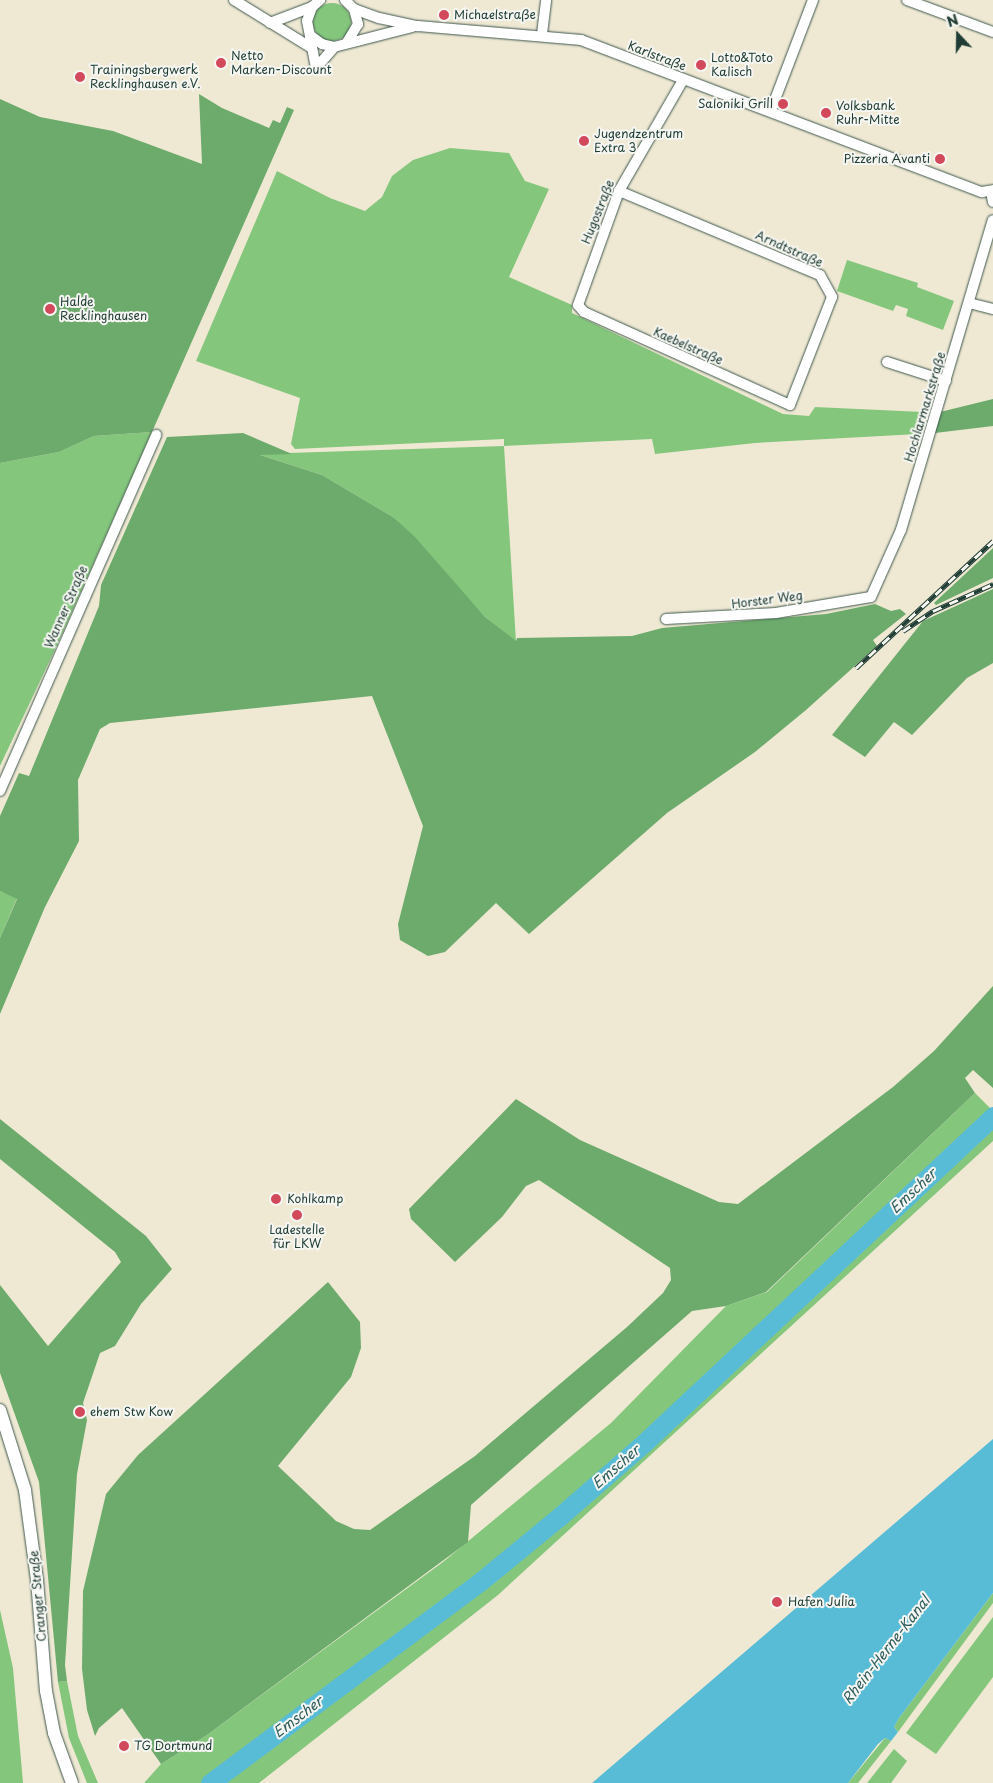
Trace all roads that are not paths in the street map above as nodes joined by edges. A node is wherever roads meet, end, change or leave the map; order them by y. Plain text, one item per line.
1 (234, 0) edge
2 (320, 0) edge
3 (345, 0) edge
4 (546, 0) edge
5 (812, 0) edge
6 (907, 0) edge
7 (312, 7) junction
8 (354, 9) junction
9 (270, 23) junction
10 (418, 26) junction
11 (993, 32) edge
12 (542, 34) junction
13 (311, 36) junction
14 (346, 43) junction
15 (310, 47) junction
16 (334, 47) junction
17 (683, 80) junction
18 (771, 110) junction
19 (619, 191) junction
20 (992, 191) edge
21 (993, 202) edge
22 (993, 220) edge
23 (969, 303) junction
24 (578, 306) joint
25 (993, 309) edge
26 (887, 362) dead end
27 (946, 381) junction
28 (790, 405) joint
29 (156, 435) dead end
30 (871, 597) joint
31 (666, 619) dead end
32 (0, 791) edge
33 (0, 1410) edge
34 (72, 1783) edge

1 - 9 street
2 - 7 street
3 - 8 street, Karlstraße
4 - 12 street
5 - 18 street
6 - 11 street
7 - 9 street
7 - 13 street
8 - 10 street, Karlstraße
8 - 14 street
9 - 15 street
10 - 12 street, Karlstraße
10 - 14 street, Karlstraße
12 - 17 street, Karlstraße
13 - 15 street
13 - 16 street
14 - 16 street, Karlstraße
15 - 16 street
17 - 18 street, Karlstraße
17 - 19 street, Hugostraße
18 - 20 street, Karlstraße
19 - 24 street, Hugostraße
19 - 28 street, Arndtstraße
20 - 21 street
22 - 23 street, Hochlarmarkstraße
23 - 25 street
23 - 27 street, Hochlarmarkstraße
24 - 28 street, Kaebelstraße
26 - 27 street
27 - 30 street, Hochlarmarkstraße
29 - 32 street, Wanner Straße
30 - 31 street, Horster Weg
33 - 34 main road, Cranger Straße

